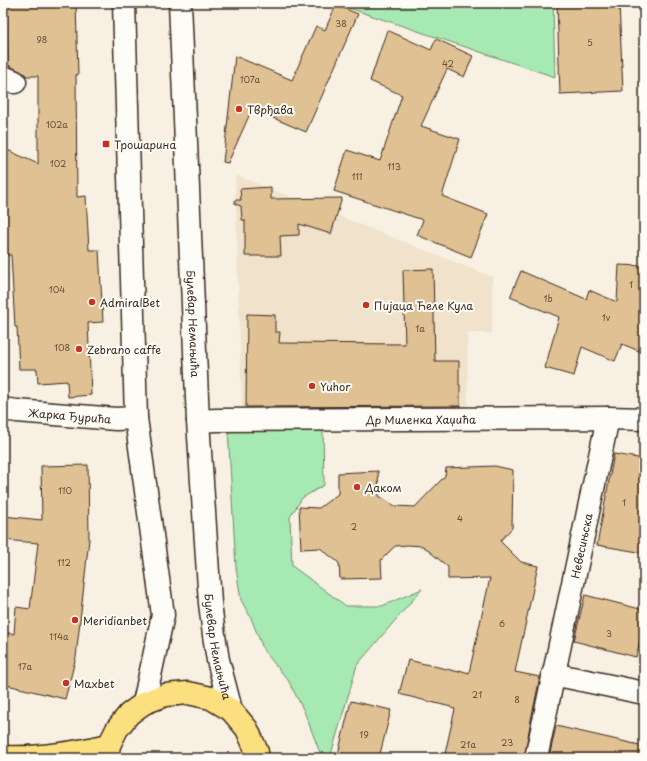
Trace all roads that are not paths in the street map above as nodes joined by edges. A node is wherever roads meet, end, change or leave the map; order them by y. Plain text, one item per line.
1 (124, 3) edge
2 (180, 3) edge
3 (3, 410) edge
4 (136, 418) junction
5 (608, 418) junction
6 (644, 419) edge
7 (198, 421) junction
8 (553, 674) junction
9 (644, 693) edge
10 (144, 703) junction
11 (231, 710) junction
12 (108, 752) edge
13 (3, 757) edge
14 (258, 758) edge
15 (536, 758) edge

1 - 4 street
2 - 7 street, Булевар Немањића
3 - 4 street, Жарка Ђурића
4 - 10 street
5 - 6 street, Др Миленка Хаџића
5 - 7 street, Др Миленка Хаџића
5 - 8 street, Невесињска
7 - 11 street, Булевар Немањића
8 - 9 street
8 - 15 street, Невесињска
10 - 11 main road, Булевар Немањића
10 - 12 main road, Булевар Немањића
11 - 14 main road
12 - 13 main road

